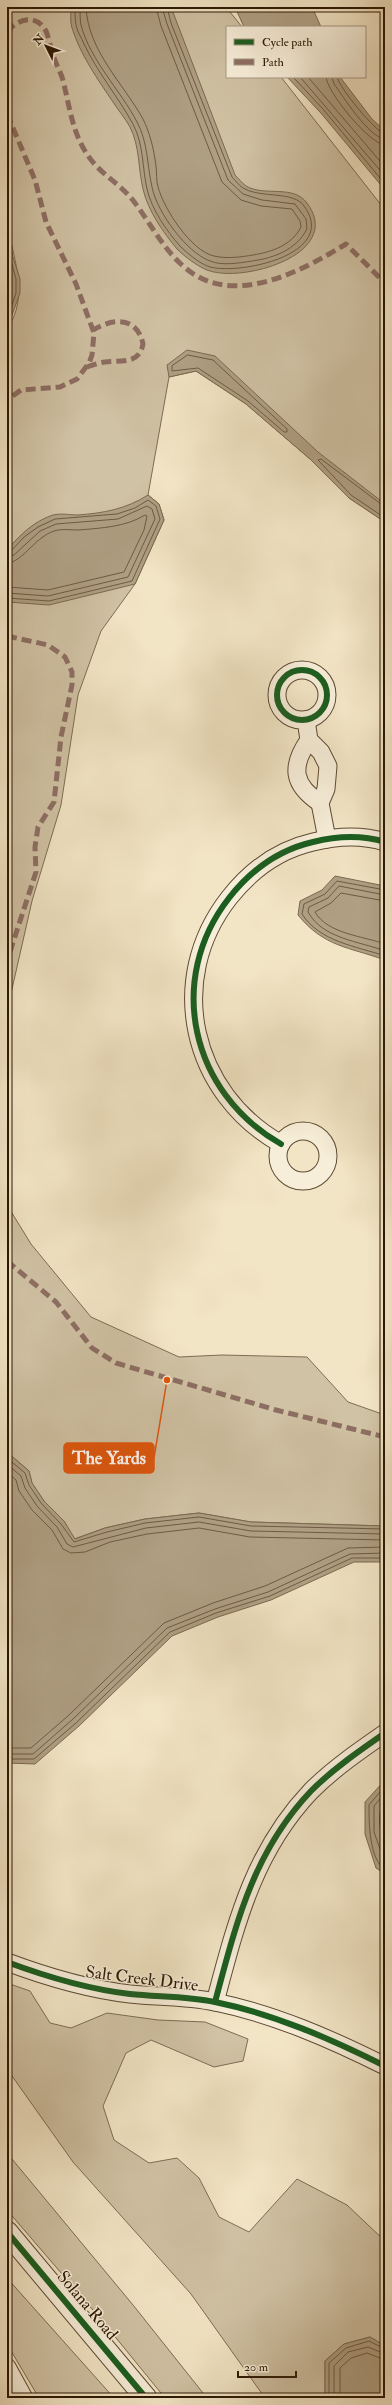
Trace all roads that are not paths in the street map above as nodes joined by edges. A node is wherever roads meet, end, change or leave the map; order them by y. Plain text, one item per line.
1 (306, 720) dead end
2 (309, 740) junction
3 (320, 804) junction
4 (328, 838) junction
5 (385, 842) edge
6 (281, 1144) dead end
7 (385, 1733) edge
8 (7, 1962) edge
9 (215, 2002) junction
10 (385, 2066) edge
11 (7, 2232) edge
12 (7, 2367) edge
13 (24, 2398) edge
14 (146, 2398) edge

1 - 2 street
2 - 3 street
2 - 3 street
3 - 4 street
4 - 5 street
4 - 6 street
7 - 9 street
8 - 9 street, Salt Creek Drive
9 - 10 street, Salt Creek Drive
11 - 14 street, Solana Road
12 - 13 street

